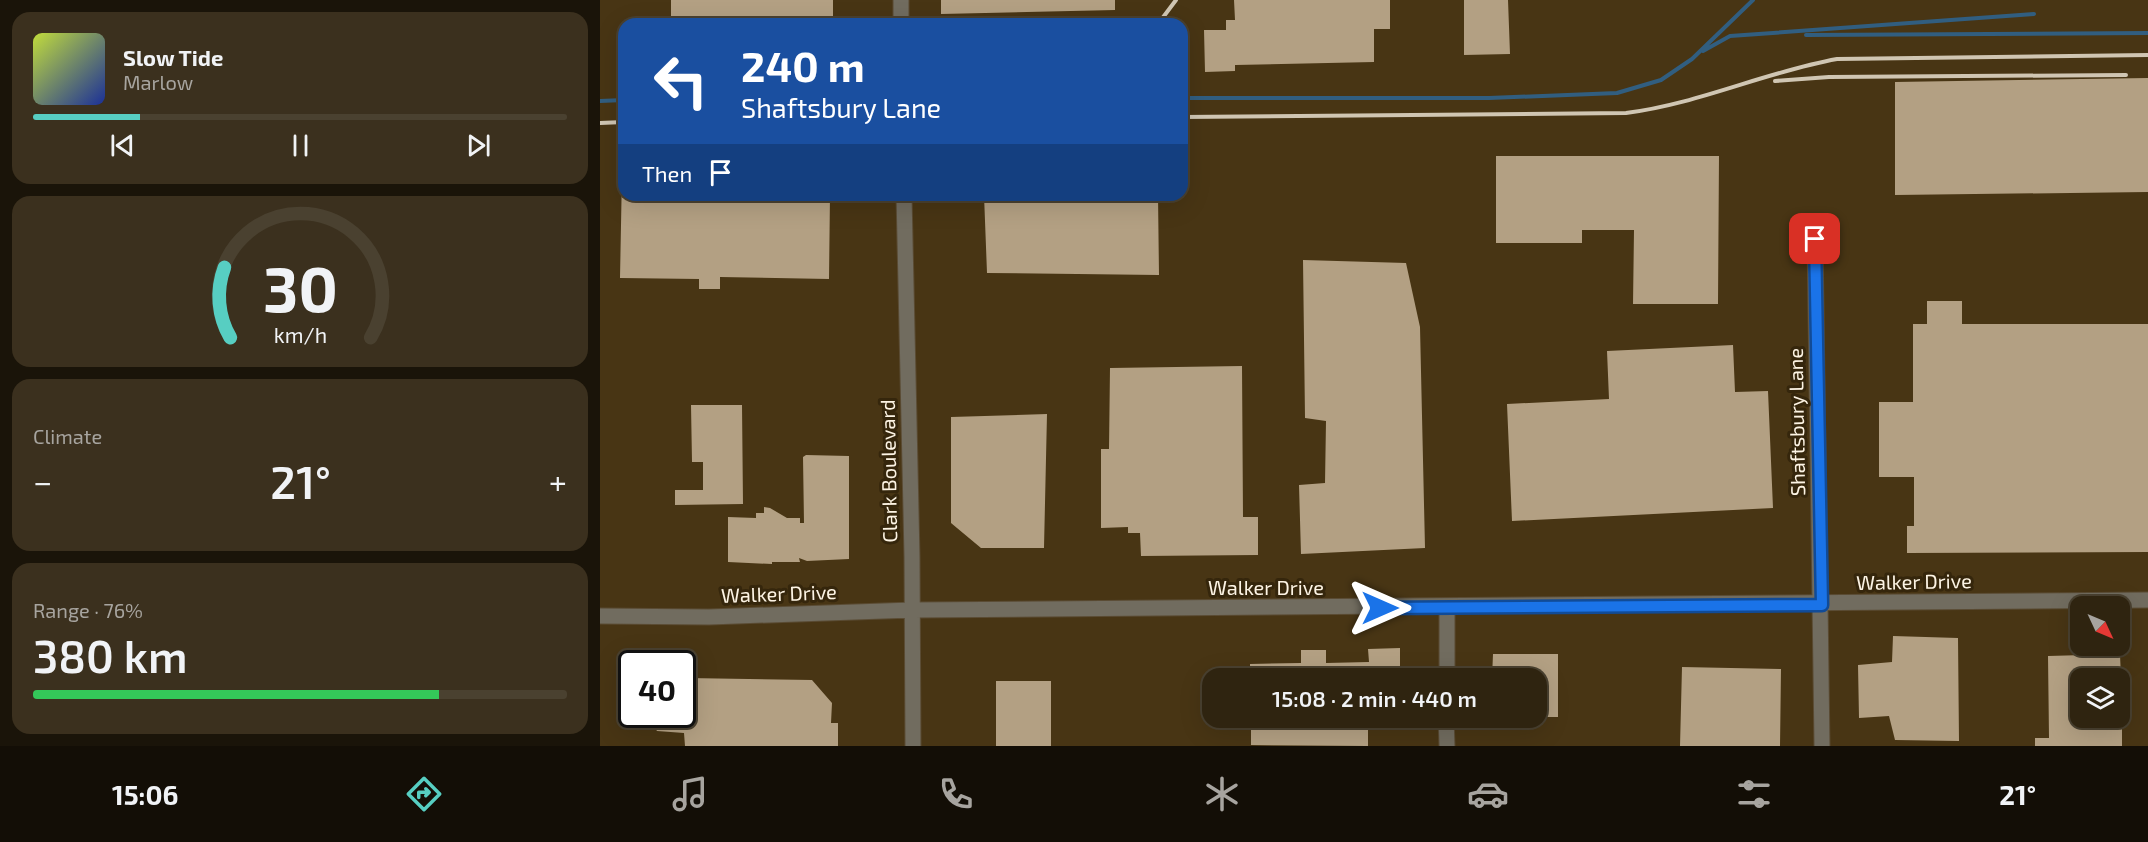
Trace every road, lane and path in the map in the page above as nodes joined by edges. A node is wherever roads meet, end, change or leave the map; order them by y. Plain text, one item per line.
1 (901, 0) edge
2 (901, 18) edge
3 (904, 201) edge
4 (1815, 239) dead end
5 (2148, 600) edge
6 (1822, 605) junction
7 (1447, 608) junction
8 (912, 610) junction
9 (600, 616) edge
10 (1447, 668) edge
11 (1446, 728) edge
12 (913, 746) edge
13 (1446, 746) edge
14 (1822, 746) edge

1 - 2 street
3 - 8 street, Clark Boulevard
4 - 6 street, Shaftsbury Lane
5 - 6 street, Walker Drive
6 - 7 street, Walker Drive
6 - 14 street, Shaftsbury Lane
7 - 8 street, Walker Drive
7 - 10 street
8 - 9 street, Walker Drive
8 - 12 street, Clark Boulevard
11 - 13 street

